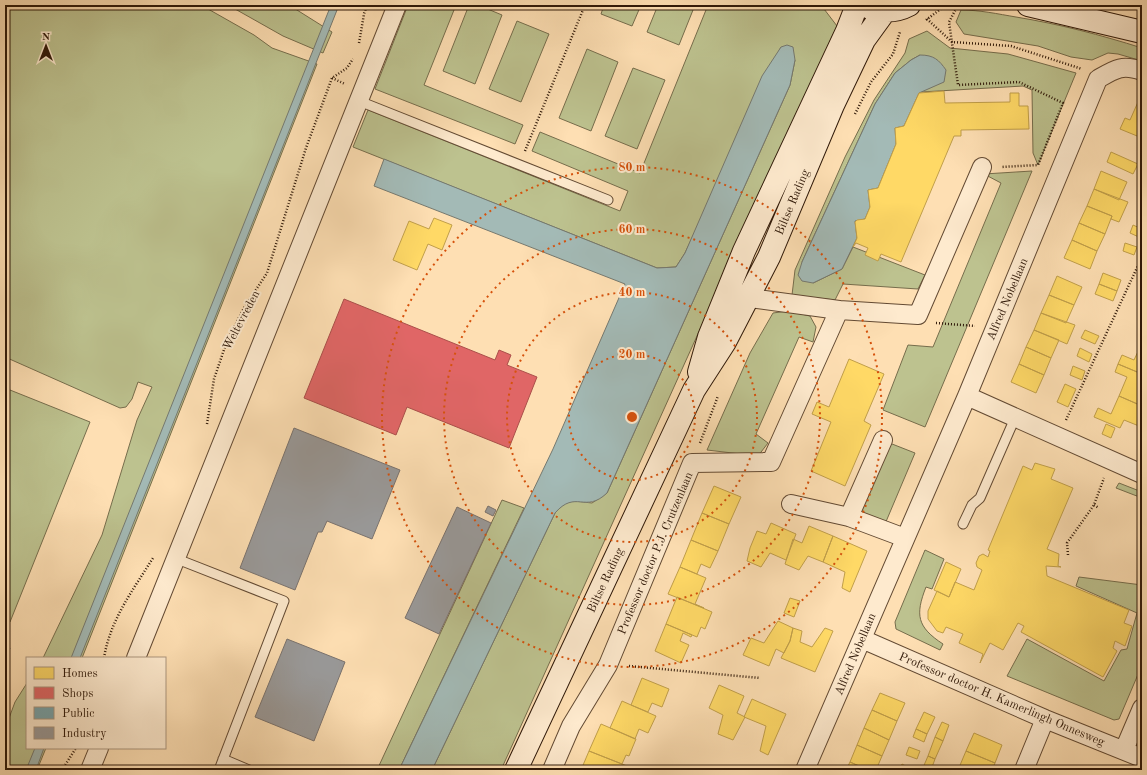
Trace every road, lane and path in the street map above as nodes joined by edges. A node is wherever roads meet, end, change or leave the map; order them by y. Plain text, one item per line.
1 (367, 5) edge
2 (397, 5) edge
3 (585, 5) edge
4 (856, 5) edge
5 (909, 5) edge
6 (958, 5) edge
7 (1028, 5) edge
8 (1094, 5) edge
9 (875, 8) edge
10 (1142, 17) edge
11 (927, 20) dead end
12 (1142, 32) edge
13 (952, 42) junction
14 (359, 45) dead end
15 (354, 58) dead end
16 (1142, 71) edge
17 (1098, 79) junction
18 (359, 101) junction
19 (519, 165) junction
20 (982, 167) joint
21 (608, 200) dead end
22 (1142, 257) edge
23 (726, 294) junction
24 (747, 299) junction
25 (839, 310) junction
26 (918, 315) junction
27 (995, 328) junction
28 (694, 390) junction
29 (967, 396) junction
30 (1015, 418) junction
31 (207, 425) dead end
32 (1058, 437) junction
33 (882, 440) dead end
34 (1110, 460) junction
35 (1142, 474) edge
36 (791, 504) dead end
37 (1094, 505) junction
38 (1099, 508) dead end
39 (849, 517) junction
40 (963, 524) dead end
41 (905, 538) junction
42 (157, 552) dead end
43 (1068, 555) dead end
44 (177, 559) junction
45 (862, 639) junction
46 (104, 657) edge
47 (136, 657) edge
48 (608, 665) junction
49 (760, 678) dead end
50 (1142, 708) edge
51 (1045, 719) junction
52 (75, 749) edge
53 (99, 749) edge
54 (1124, 750) junction
55 (1142, 758) edge
56 (223, 759) junction
57 (62, 770) edge
58 (90, 770) edge
59 (219, 770) edge
60 (249, 770) edge
61 (516, 770) edge
62 (552, 770) edge
63 (805, 770) edge
64 (1024, 770) edge

1 - 14 path
2 - 18 street
3 - 19 path
4 - 23 main road, Biltse Rading
5 - 9 main road
6 - 13 path
7 - 12 main road
8 - 10 main road
9 - 24 main road, Biltse Rading
11 - 13 path
13 - 17 path
13 - 20 path
15 - 31 path, Weltevreden
16 - 17 street
17 - 27 street, Alfred Nobellaan
18 - 19 lane
18 - 44 street
19 - 21 lane
20 - 26 street
22 - 32 path
23 - 24 street
23 - 28 main road, Biltse Rading
24 - 25 street
24 - 28 main road, Biltse Rading
25 - 26 street
25 - 48 street, Professor doctor P.J. Crutzenlaan
26 - 27 path
27 - 29 street, Alfred Nobellaan
28 - 61 main road, Biltse Rading
29 - 30 street
29 - 41 street, Alfred Nobellaan
30 - 32 street
30 - 40 lane
32 - 34 street
33 - 39 street
34 - 35 street
34 - 37 path
36 - 39 street
37 - 38 path
37 - 43 path
39 - 41 street
41 - 45 street, Alfred Nobellaan
42 - 46 path
44 - 47 street
44 - 56 lane
45 - 51 street, Professor doctor H. Kamerlingh Onnesweg
45 - 63 street, Alfred Nobellaan
48 - 49 path
48 - 62 street, Professor doctor P.J. Crutzenlaan
50 - 54 street
51 - 54 street, Professor doctor H. Kamerlingh Onnesweg
51 - 64 street
52 - 57 path
53 - 58 street
54 - 55 street, Professor doctor H. Kamerlingh Onnesweg
56 - 59 lane
56 - 60 lane

